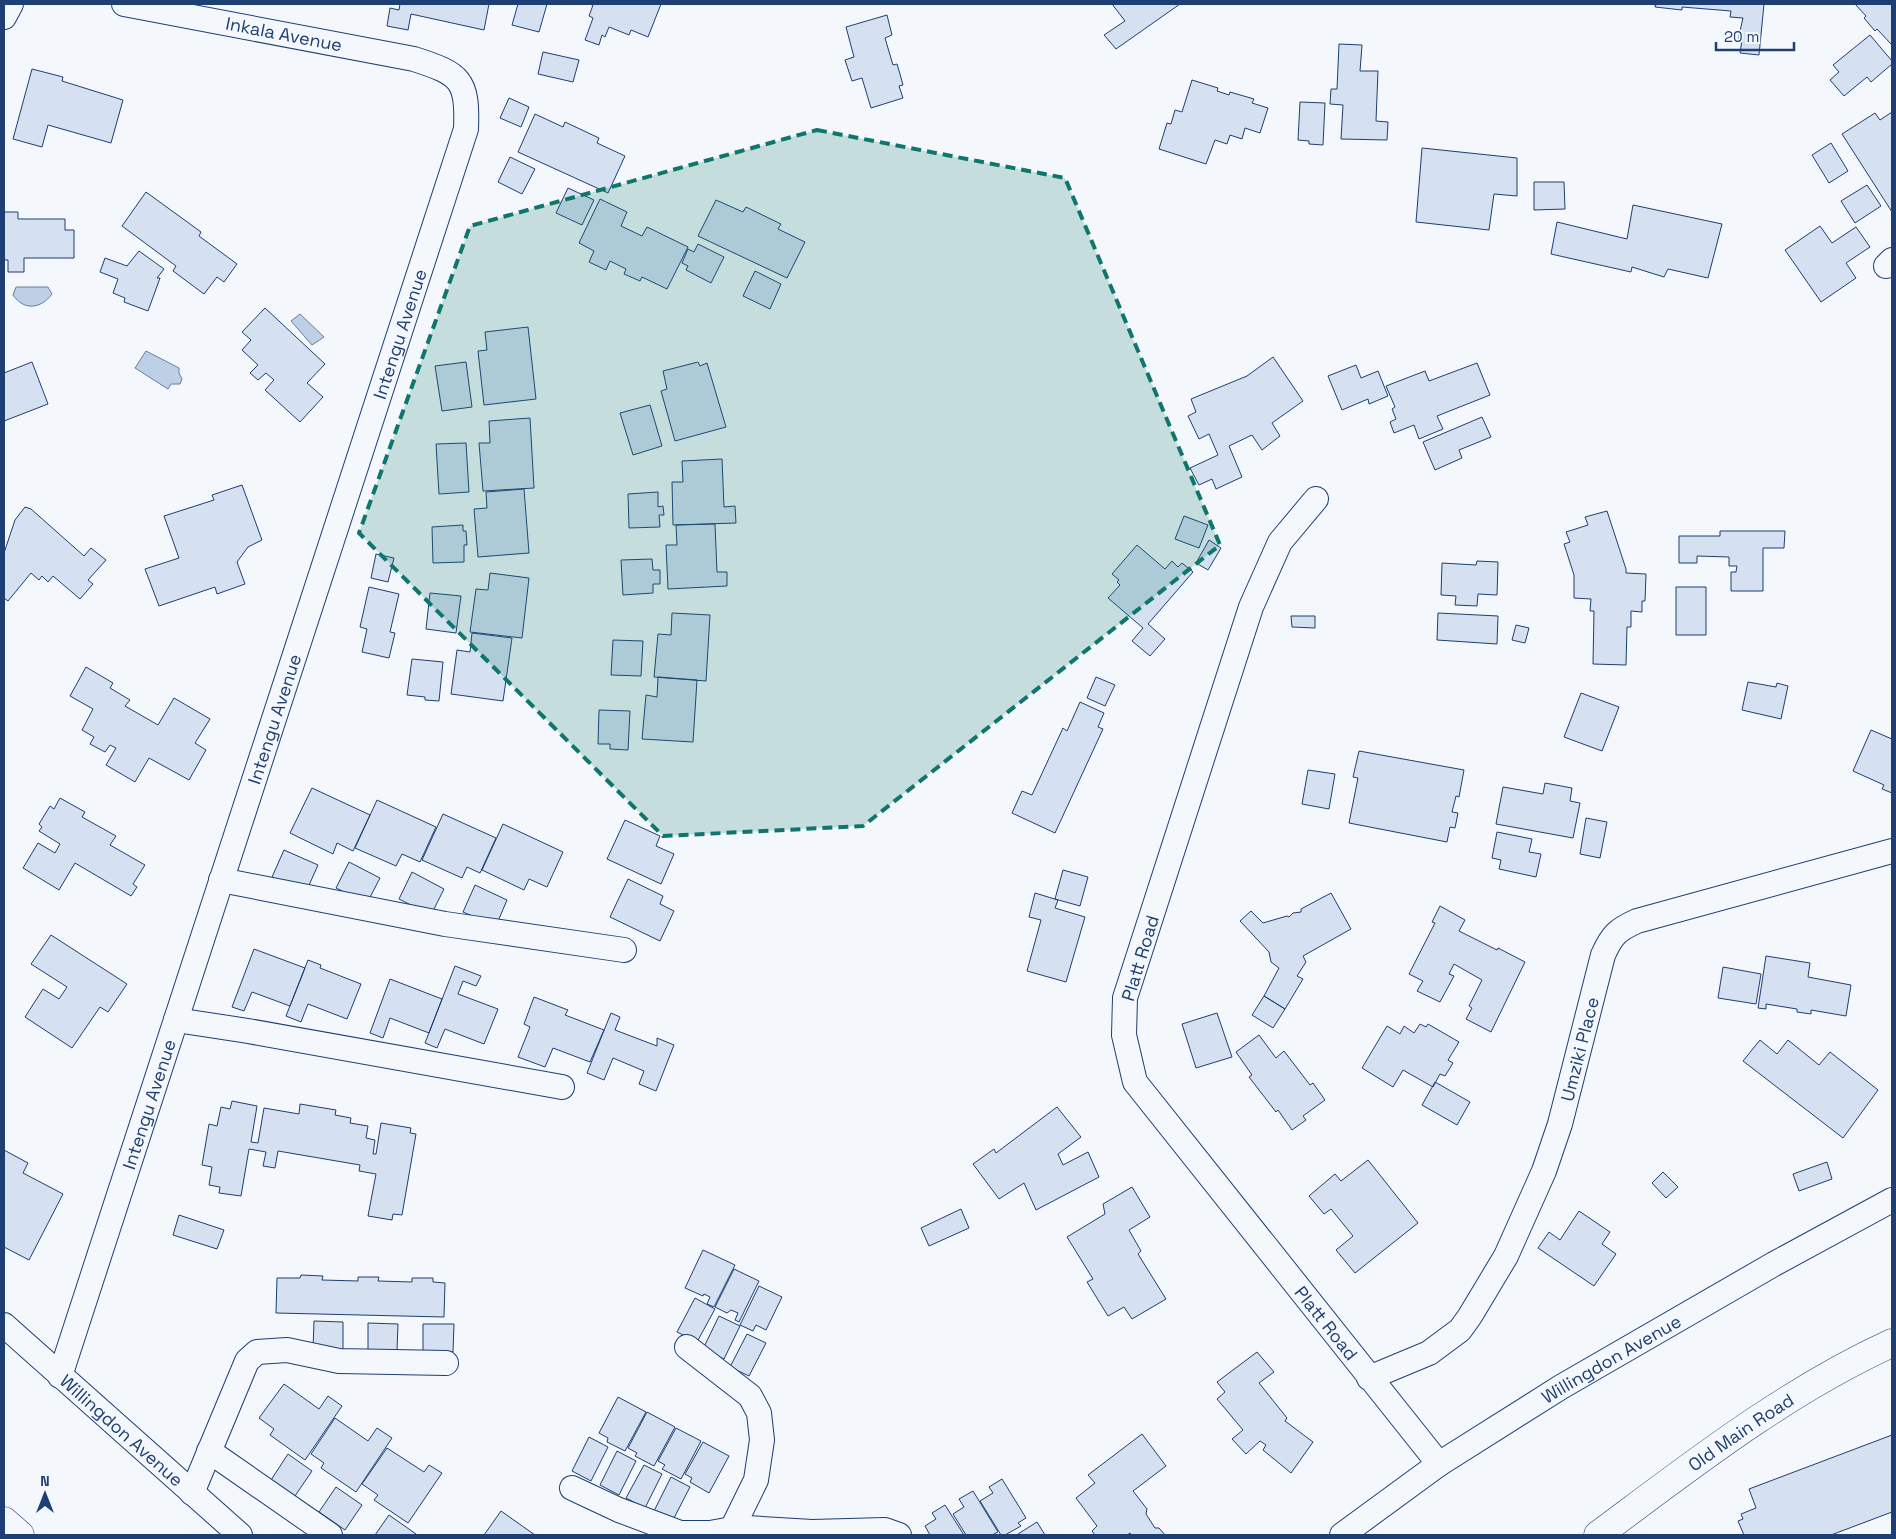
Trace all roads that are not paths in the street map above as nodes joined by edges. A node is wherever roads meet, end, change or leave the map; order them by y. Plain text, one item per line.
1 (11, 4) edge
2 (124, 4) edge
3 (4, 17) edge
4 (442, 68) joint
5 (1316, 499) dead end
6 (1892, 851) edge
7 (221, 880) junction
8 (624, 950) dead end
9 (176, 1020) junction
10 (562, 1087) dead end
11 (1892, 1200) edge
12 (4, 1325) edge
13 (1892, 1344) edge
14 (686, 1347) dead end
15 (446, 1363) dead end
16 (60, 1376) junction
17 (1369, 1378) junction
18 (209, 1451) junction
19 (1439, 1464) junction
20 (572, 1488) dead end
21 (192, 1493) junction
22 (4, 1521) edge
23 (732, 1528) junction
24 (20, 1535) edge
25 (240, 1535) edge
26 (330, 1535) edge
27 (899, 1535) edge
28 (1342, 1535) edge
29 (1598, 1535) edge

1 - 3 street
2 - 4 street, Inkala Avenue
4 - 7 street, Intengu Avenue
5 - 17 street, Platt Road
6 - 17 street, Umziki Place
7 - 8 street
7 - 9 street, Intengu Avenue
9 - 10 street
9 - 16 street, Intengu Avenue
11 - 19 street, Willingdon Avenue
12 - 16 street, Willingdon Avenue
13 - 29 main road, Old Main Road
14 - 23 street
15 - 18 street
16 - 21 street, Willingdon Avenue
17 - 19 street, Platt Road
18 - 21 street
18 - 26 street
19 - 28 street, Willingdon Avenue
20 - 23 street
21 - 25 street, Willingdon Avenue
22 - 24 main road
23 - 27 street

